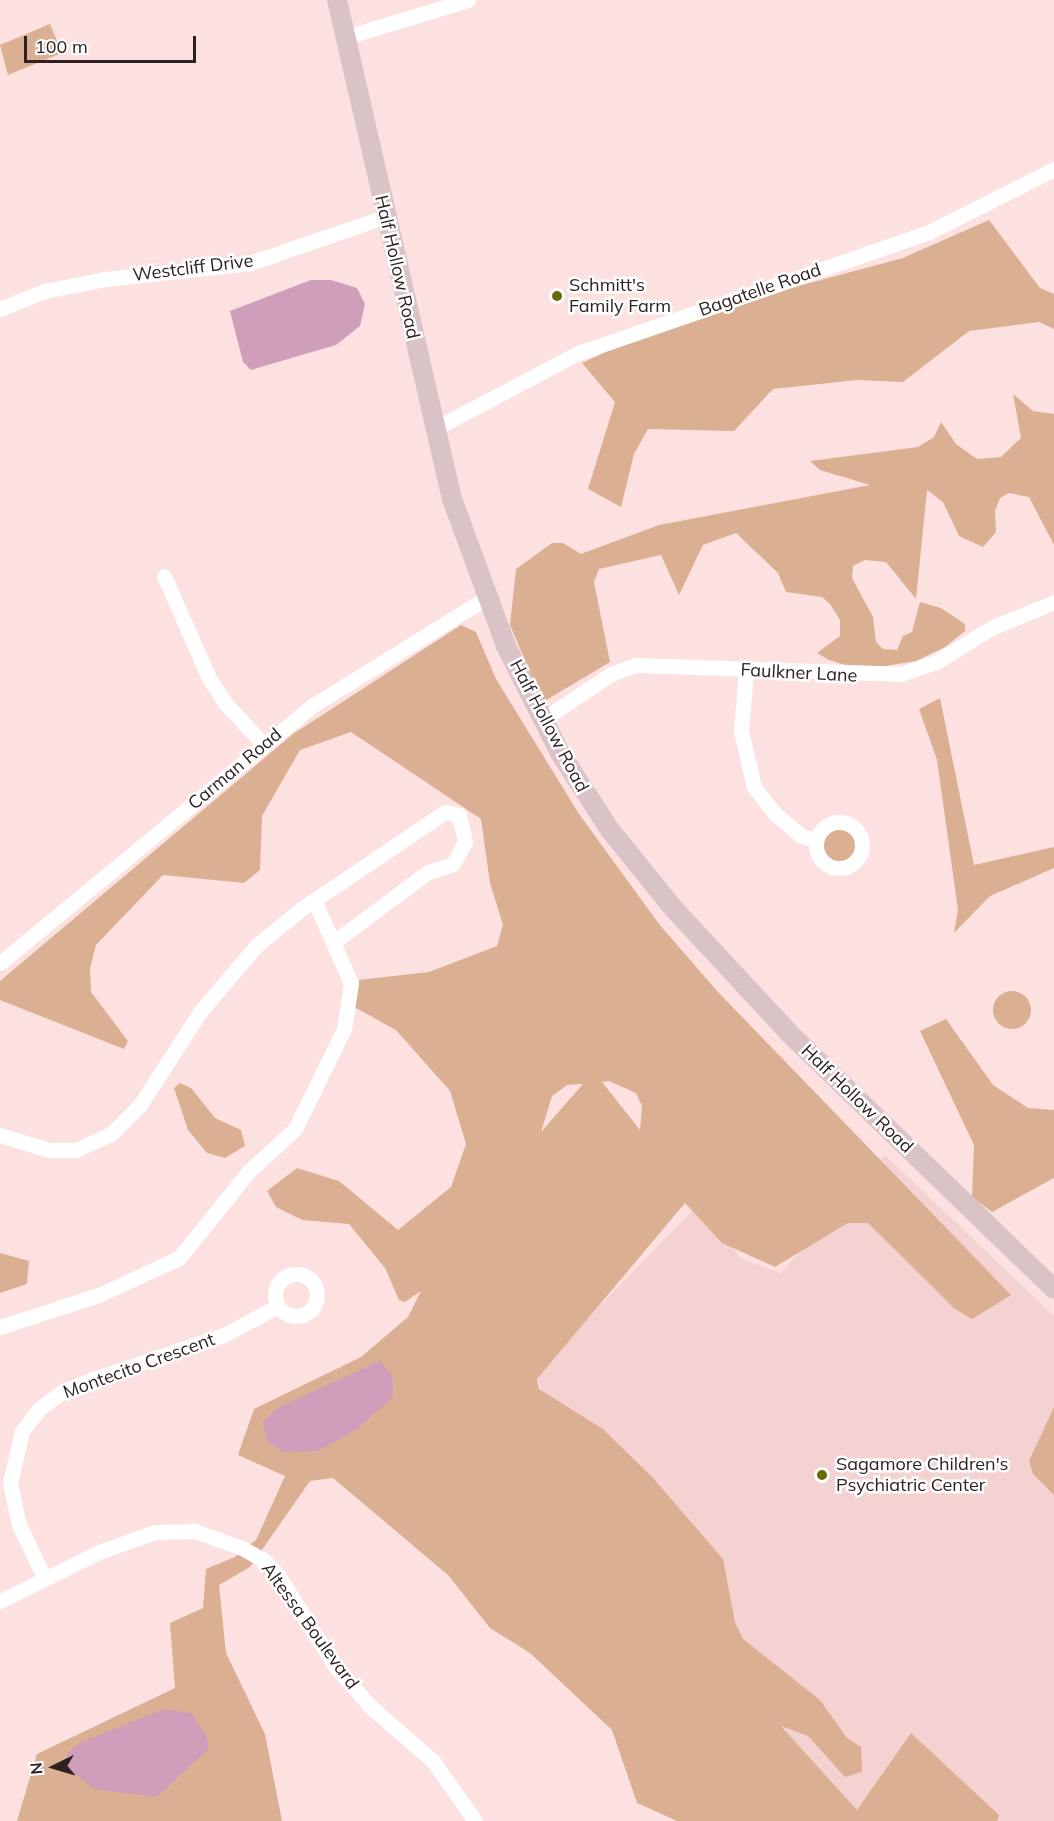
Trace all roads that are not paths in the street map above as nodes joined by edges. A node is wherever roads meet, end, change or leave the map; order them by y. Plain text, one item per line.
1 (337, 0) edge
2 (468, 0) edge
3 (346, 37) junction
4 (1054, 169) edge
5 (384, 217) junction
6 (0, 309) edge
7 (434, 429) junction
8 (164, 576) dead end
9 (486, 598) junction
10 (1054, 602) edge
11 (746, 671) junction
12 (542, 720) junction
13 (264, 744) junction
14 (816, 840) dead end
15 (315, 902) junction
16 (335, 941) junction
17 (0, 963) edge
18 (0, 1135) edge
19 (1054, 1289) edge
20 (278, 1306) dead end
21 (0, 1327) edge
22 (45, 1579) junction
23 (0, 1601) edge
24 (475, 1821) edge

1 - 3 main road, Half Hollow Road
2 - 3 street
3 - 5 main road, Half Hollow Road
4 - 7 street, Bagatelle Road
5 - 6 street, Westcliff Drive
5 - 7 main road, Half Hollow Road
7 - 9 main road, Half Hollow Road
8 - 13 street
9 - 12 main road, Half Hollow Road
9 - 13 street, Carman Road
10 - 11 street, Faulkner Lane
11 - 12 street, Faulkner Lane
11 - 14 street
12 - 19 main road, Half Hollow Road
13 - 17 street, Carman Road
15 - 16 street
15 - 16 street
15 - 18 street
16 - 21 street
20 - 22 street, Montecito Crescent
22 - 23 street, Altessa Boulevard
22 - 24 street, Altessa Boulevard

